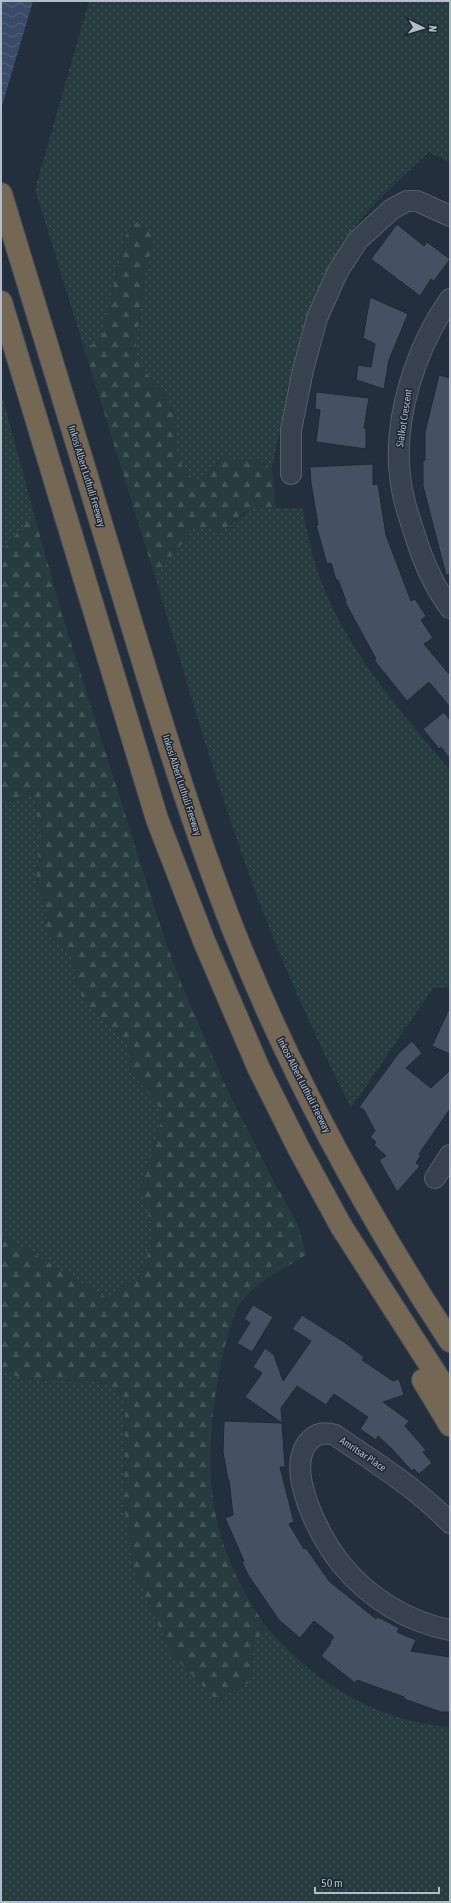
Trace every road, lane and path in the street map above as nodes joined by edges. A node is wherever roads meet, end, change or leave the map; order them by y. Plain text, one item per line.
1 (1, 194) edge
2 (450, 216) edge
3 (450, 299) edge
4 (1, 302) edge
5 (291, 474) dead end
6 (450, 608) edge
7 (450, 1155) edge
8 (435, 1178) dead end
9 (341, 1226) junction
10 (426, 1304) junction
11 (450, 1329) edge
12 (450, 1341) edge
13 (450, 1396) edge
14 (450, 1426) edge
15 (450, 1523) edge
16 (450, 1630) edge

1 - 10 highway, Inkosi Albert Luthuli Freeway
2 - 5 street
3 - 6 street, Sialkot Crescent
4 - 9 highway
7 - 8 street
9 - 13 highway
9 - 14 highway
10 - 11 highway
10 - 12 highway, Inkosi Albert Luthuli Freeway
15 - 16 street, Amritsar Place

